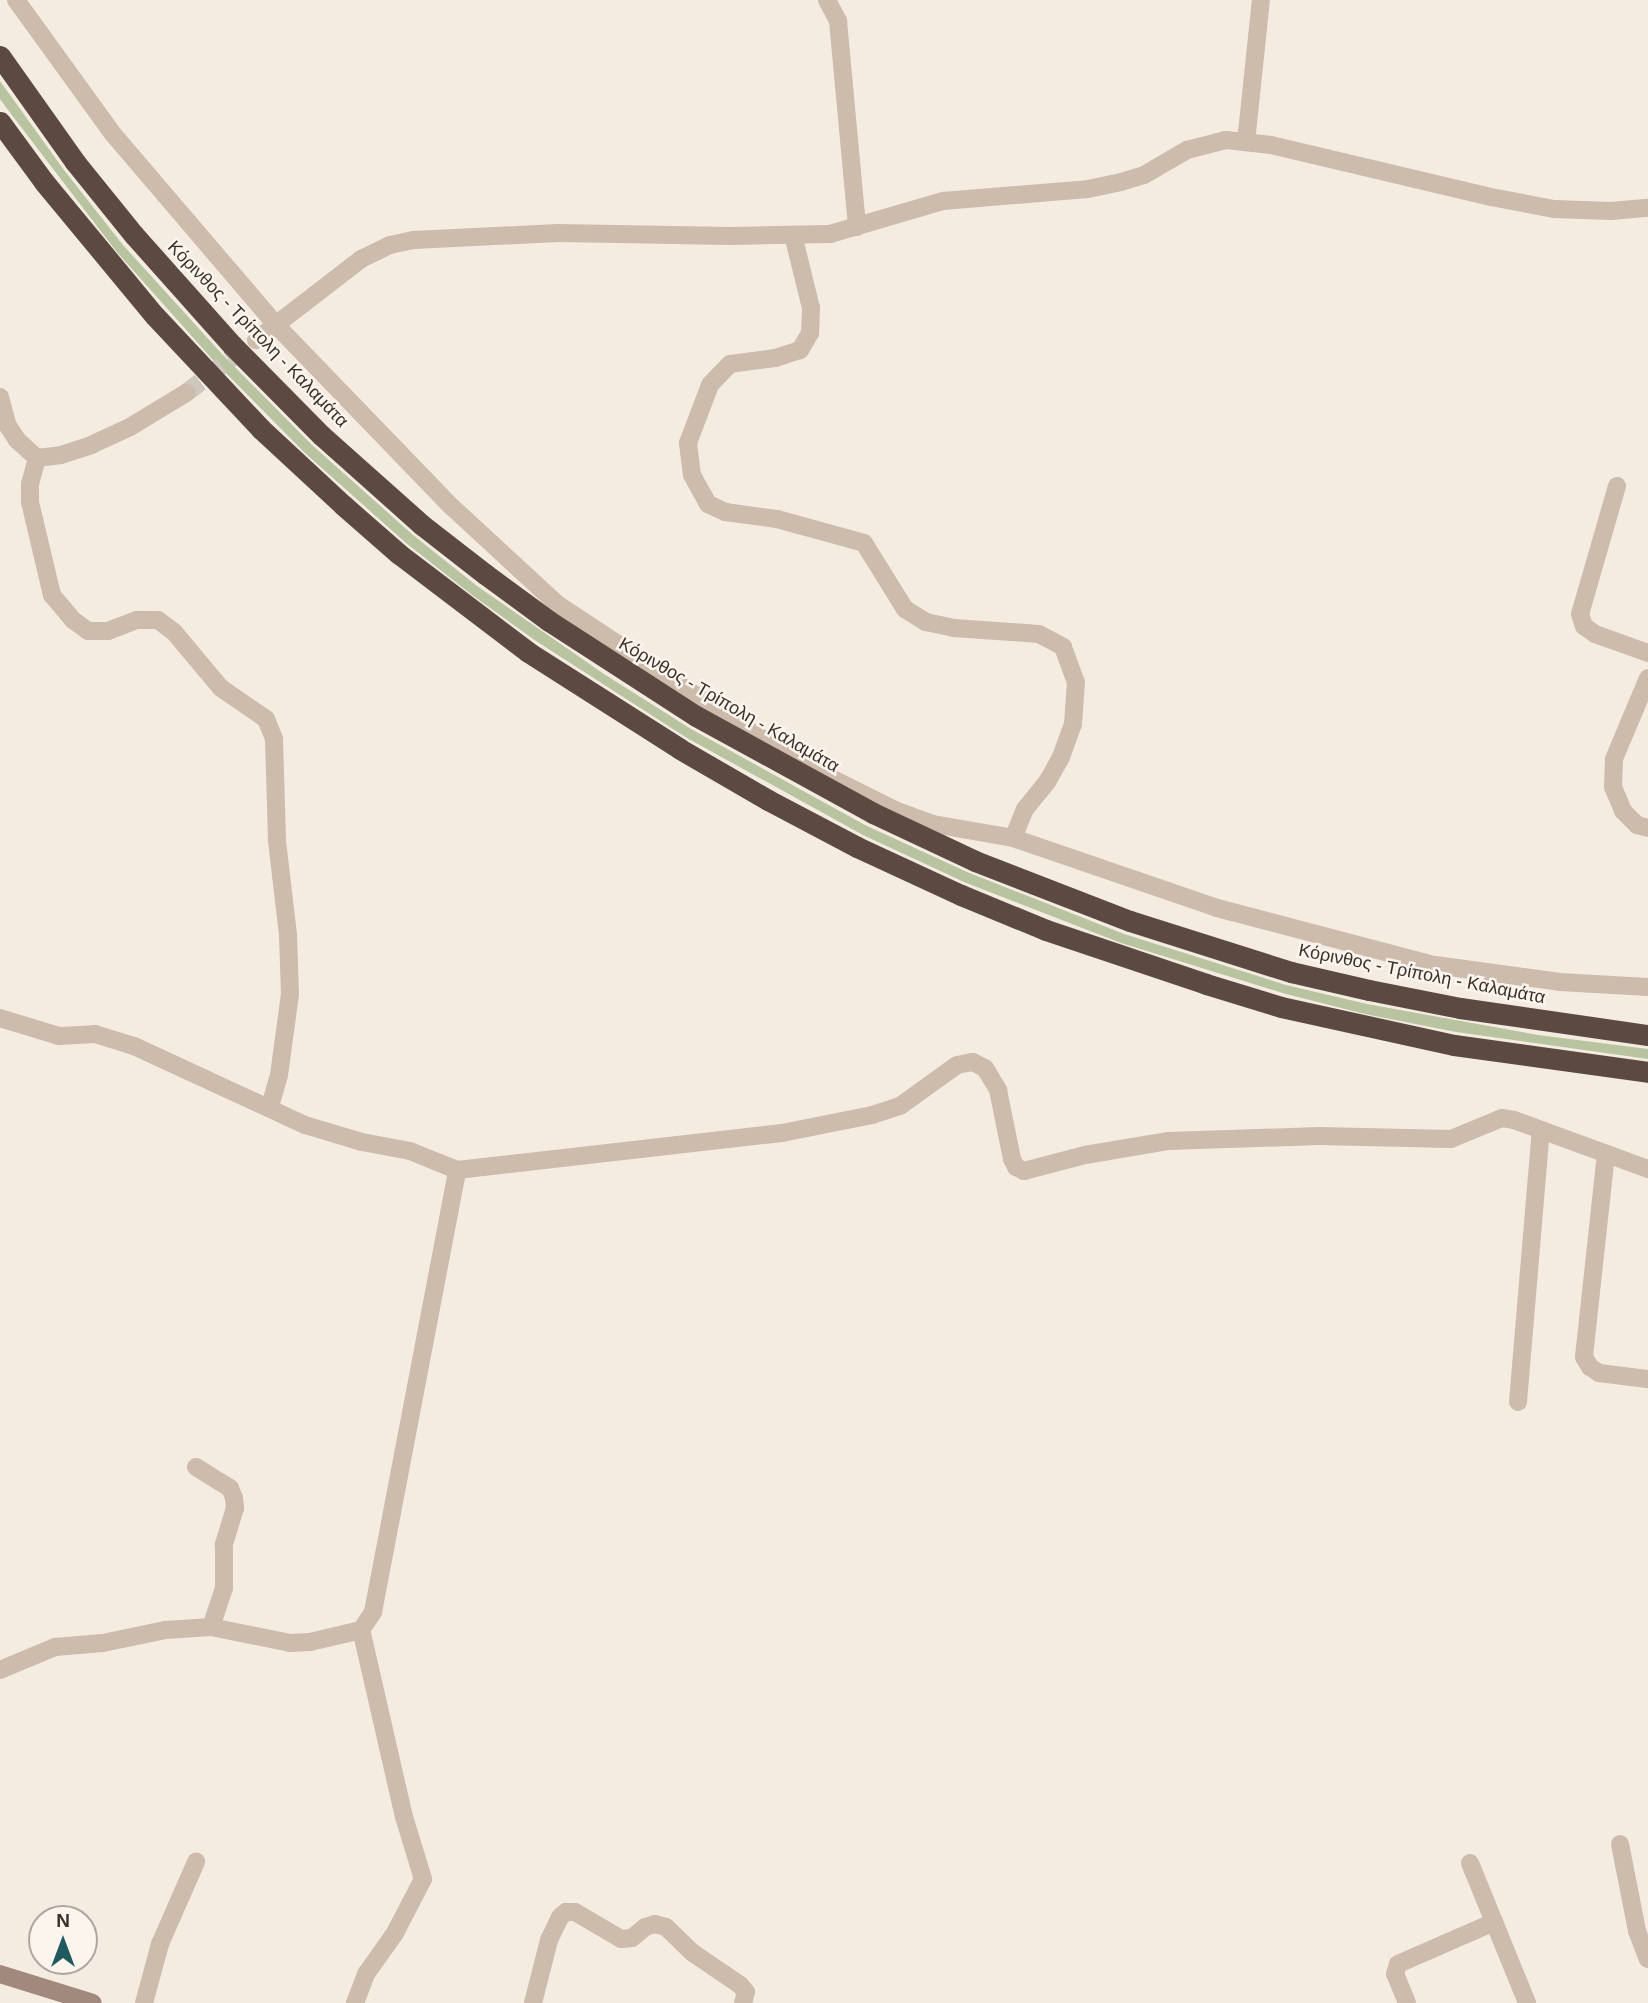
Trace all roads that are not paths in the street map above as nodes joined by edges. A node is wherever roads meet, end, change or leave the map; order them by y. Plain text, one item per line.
1 (16, 0) edge
2 (827, 0) edge
3 (1261, 0) edge
4 (0, 56) edge
5 (0, 122) edge
6 (1246, 142) junction
7 (1648, 208) edge
8 (857, 227) junction
9 (793, 235) junction
10 (276, 325) junction
11 (256, 340) tunnel mouth
12 (186, 393) tunnel mouth
13 (0, 397) edge
14 (37, 458) junction
15 (1617, 486) dead end
16 (1648, 653) edge
17 (1648, 678) edge
18 (1648, 828) edge
19 (1013, 838) junction
20 (1648, 987) edge
21 (0, 1018) edge
22 (1648, 1035) edge
23 (1648, 1072) edge
24 (270, 1107) junction
25 (1541, 1130) junction
26 (1606, 1154) junction
27 (1648, 1169) edge
28 (457, 1170) junction
29 (1648, 1379) edge
30 (1518, 1402) dead end
31 (196, 1466) dead end
32 (211, 1627) junction
33 (361, 1630) junction
34 (0, 1670) edge
35 (1620, 1844) dead end
36 (196, 1861) dead end
37 (1470, 1863) dead end
38 (1494, 1922) junction
39 (1648, 1959) edge
40 (0, 1973) edge
41 (93, 2003) edge
42 (144, 2003) edge
43 (355, 2003) edge
44 (533, 2003) edge
45 (744, 2003) edge
46 (1407, 2003) edge
47 (1528, 2003) edge

1 - 10 street
2 - 8 street
3 - 6 street
4 - 22 highway, Κόρινθος - Τρίπολη - Καλαμάτα
5 - 23 highway
6 - 7 street
6 - 8 street
8 - 9 street
9 - 10 street
9 - 19 street
10 - 11 street
10 - 19 street
12 - 14 street
13 - 14 street
14 - 24 street
15 - 16 street
17 - 18 street
19 - 20 street
21 - 24 street
24 - 28 street
25 - 26 street
25 - 28 street
25 - 30 street
26 - 27 street
26 - 29 street
28 - 33 street
31 - 32 street
32 - 33 street
32 - 34 street
33 - 43 street
35 - 39 street
36 - 42 street
37 - 38 street
38 - 46 street
38 - 47 street
40 - 41 main road
44 - 45 street

